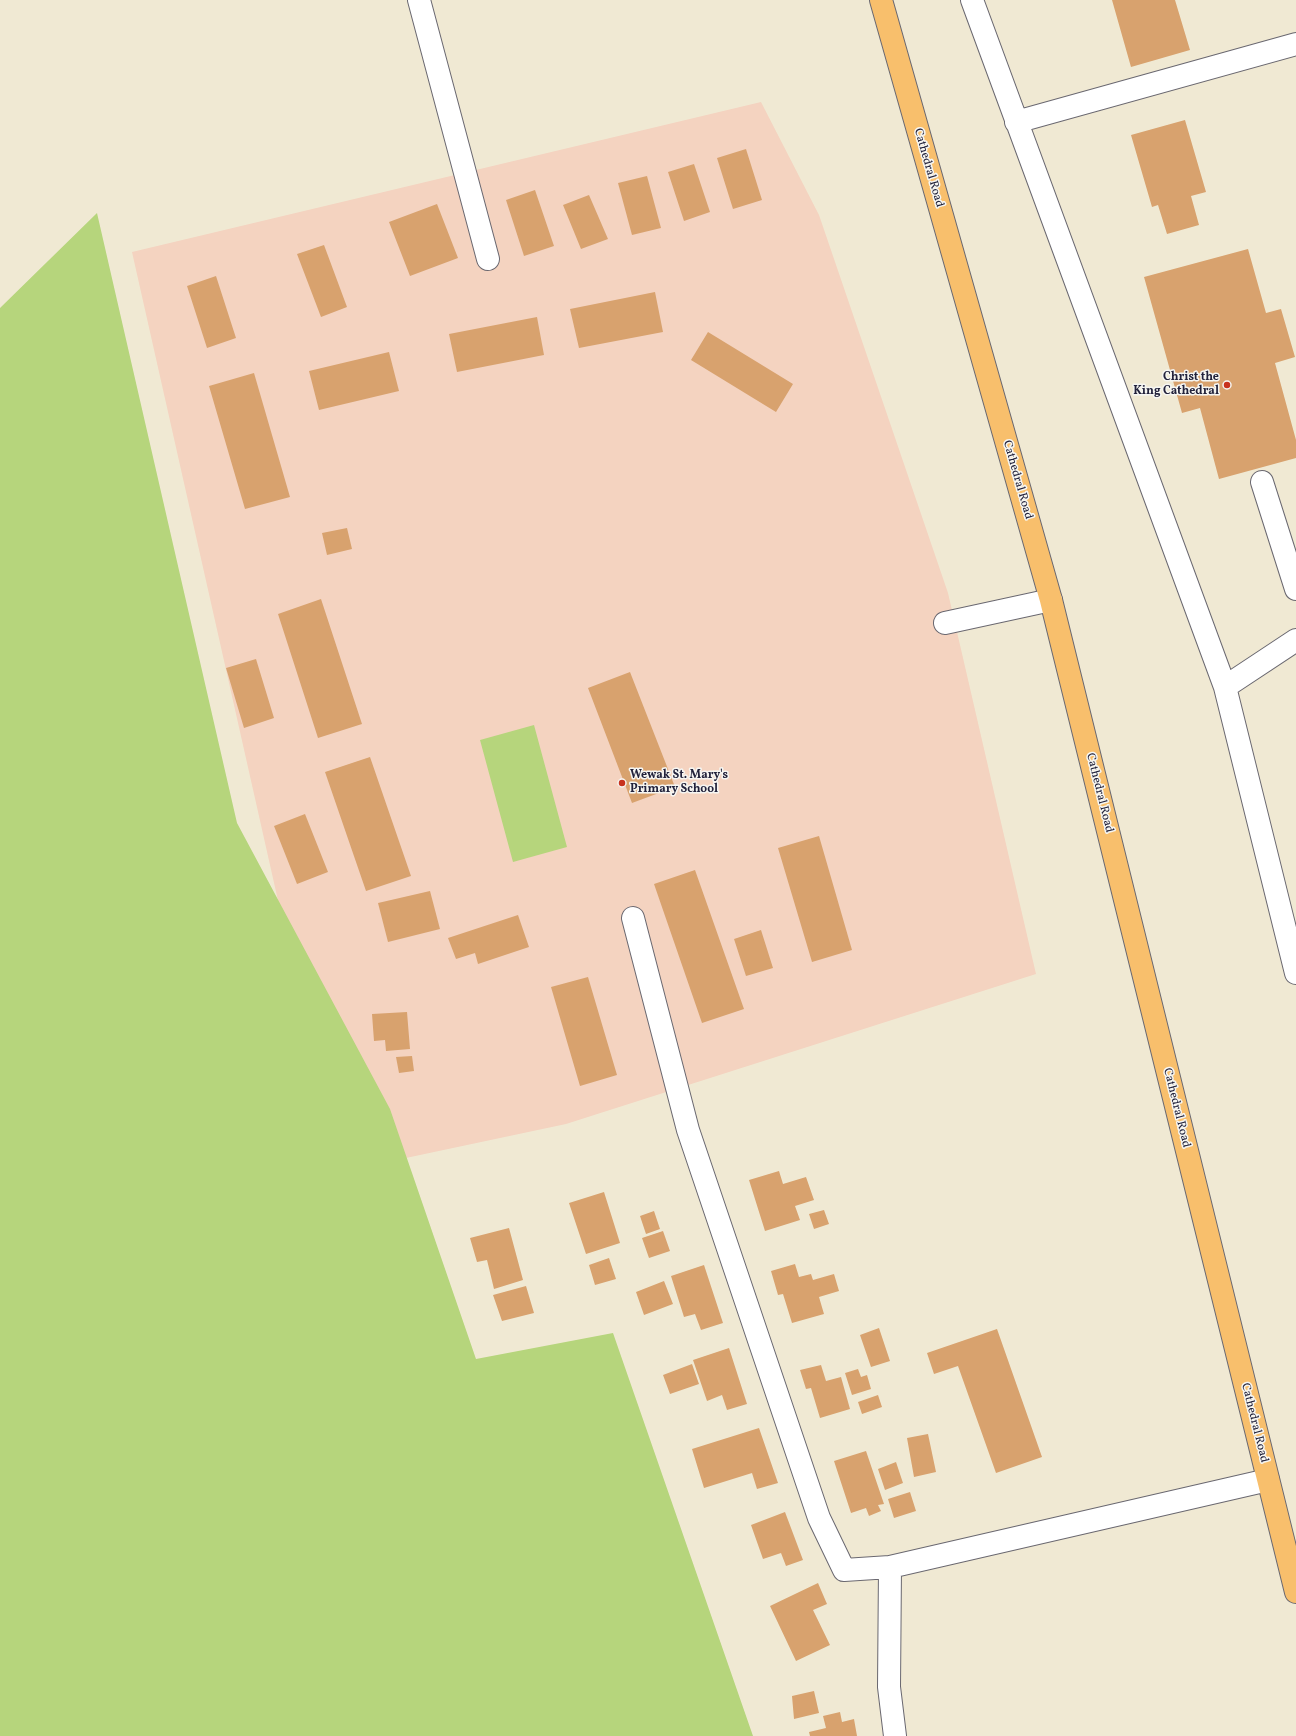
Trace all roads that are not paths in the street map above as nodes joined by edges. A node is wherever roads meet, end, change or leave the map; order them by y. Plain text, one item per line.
1 (419, 0) edge
2 (880, 0) edge
3 (972, 0) edge
4 (1296, 44) edge
5 (1016, 122) junction
6 (488, 258) dead end
7 (1262, 482) dead end
8 (1296, 589) edge
9 (1051, 600) junction
10 (945, 623) dead end
11 (1296, 640) edge
12 (1225, 687) junction
13 (633, 918) dead end
14 (1296, 973) edge
15 (1268, 1480) junction
16 (890, 1567) junction
17 (1296, 1592) edge
18 (895, 1736) edge

1 - 6 street
2 - 9 main road, Cathedral Road
3 - 5 street
4 - 5 street
5 - 12 street
7 - 8 street
9 - 10 street
9 - 15 main road, Cathedral Road
11 - 12 street
12 - 14 street
13 - 16 street
15 - 16 street
15 - 17 main road, Cathedral Road
16 - 18 street

